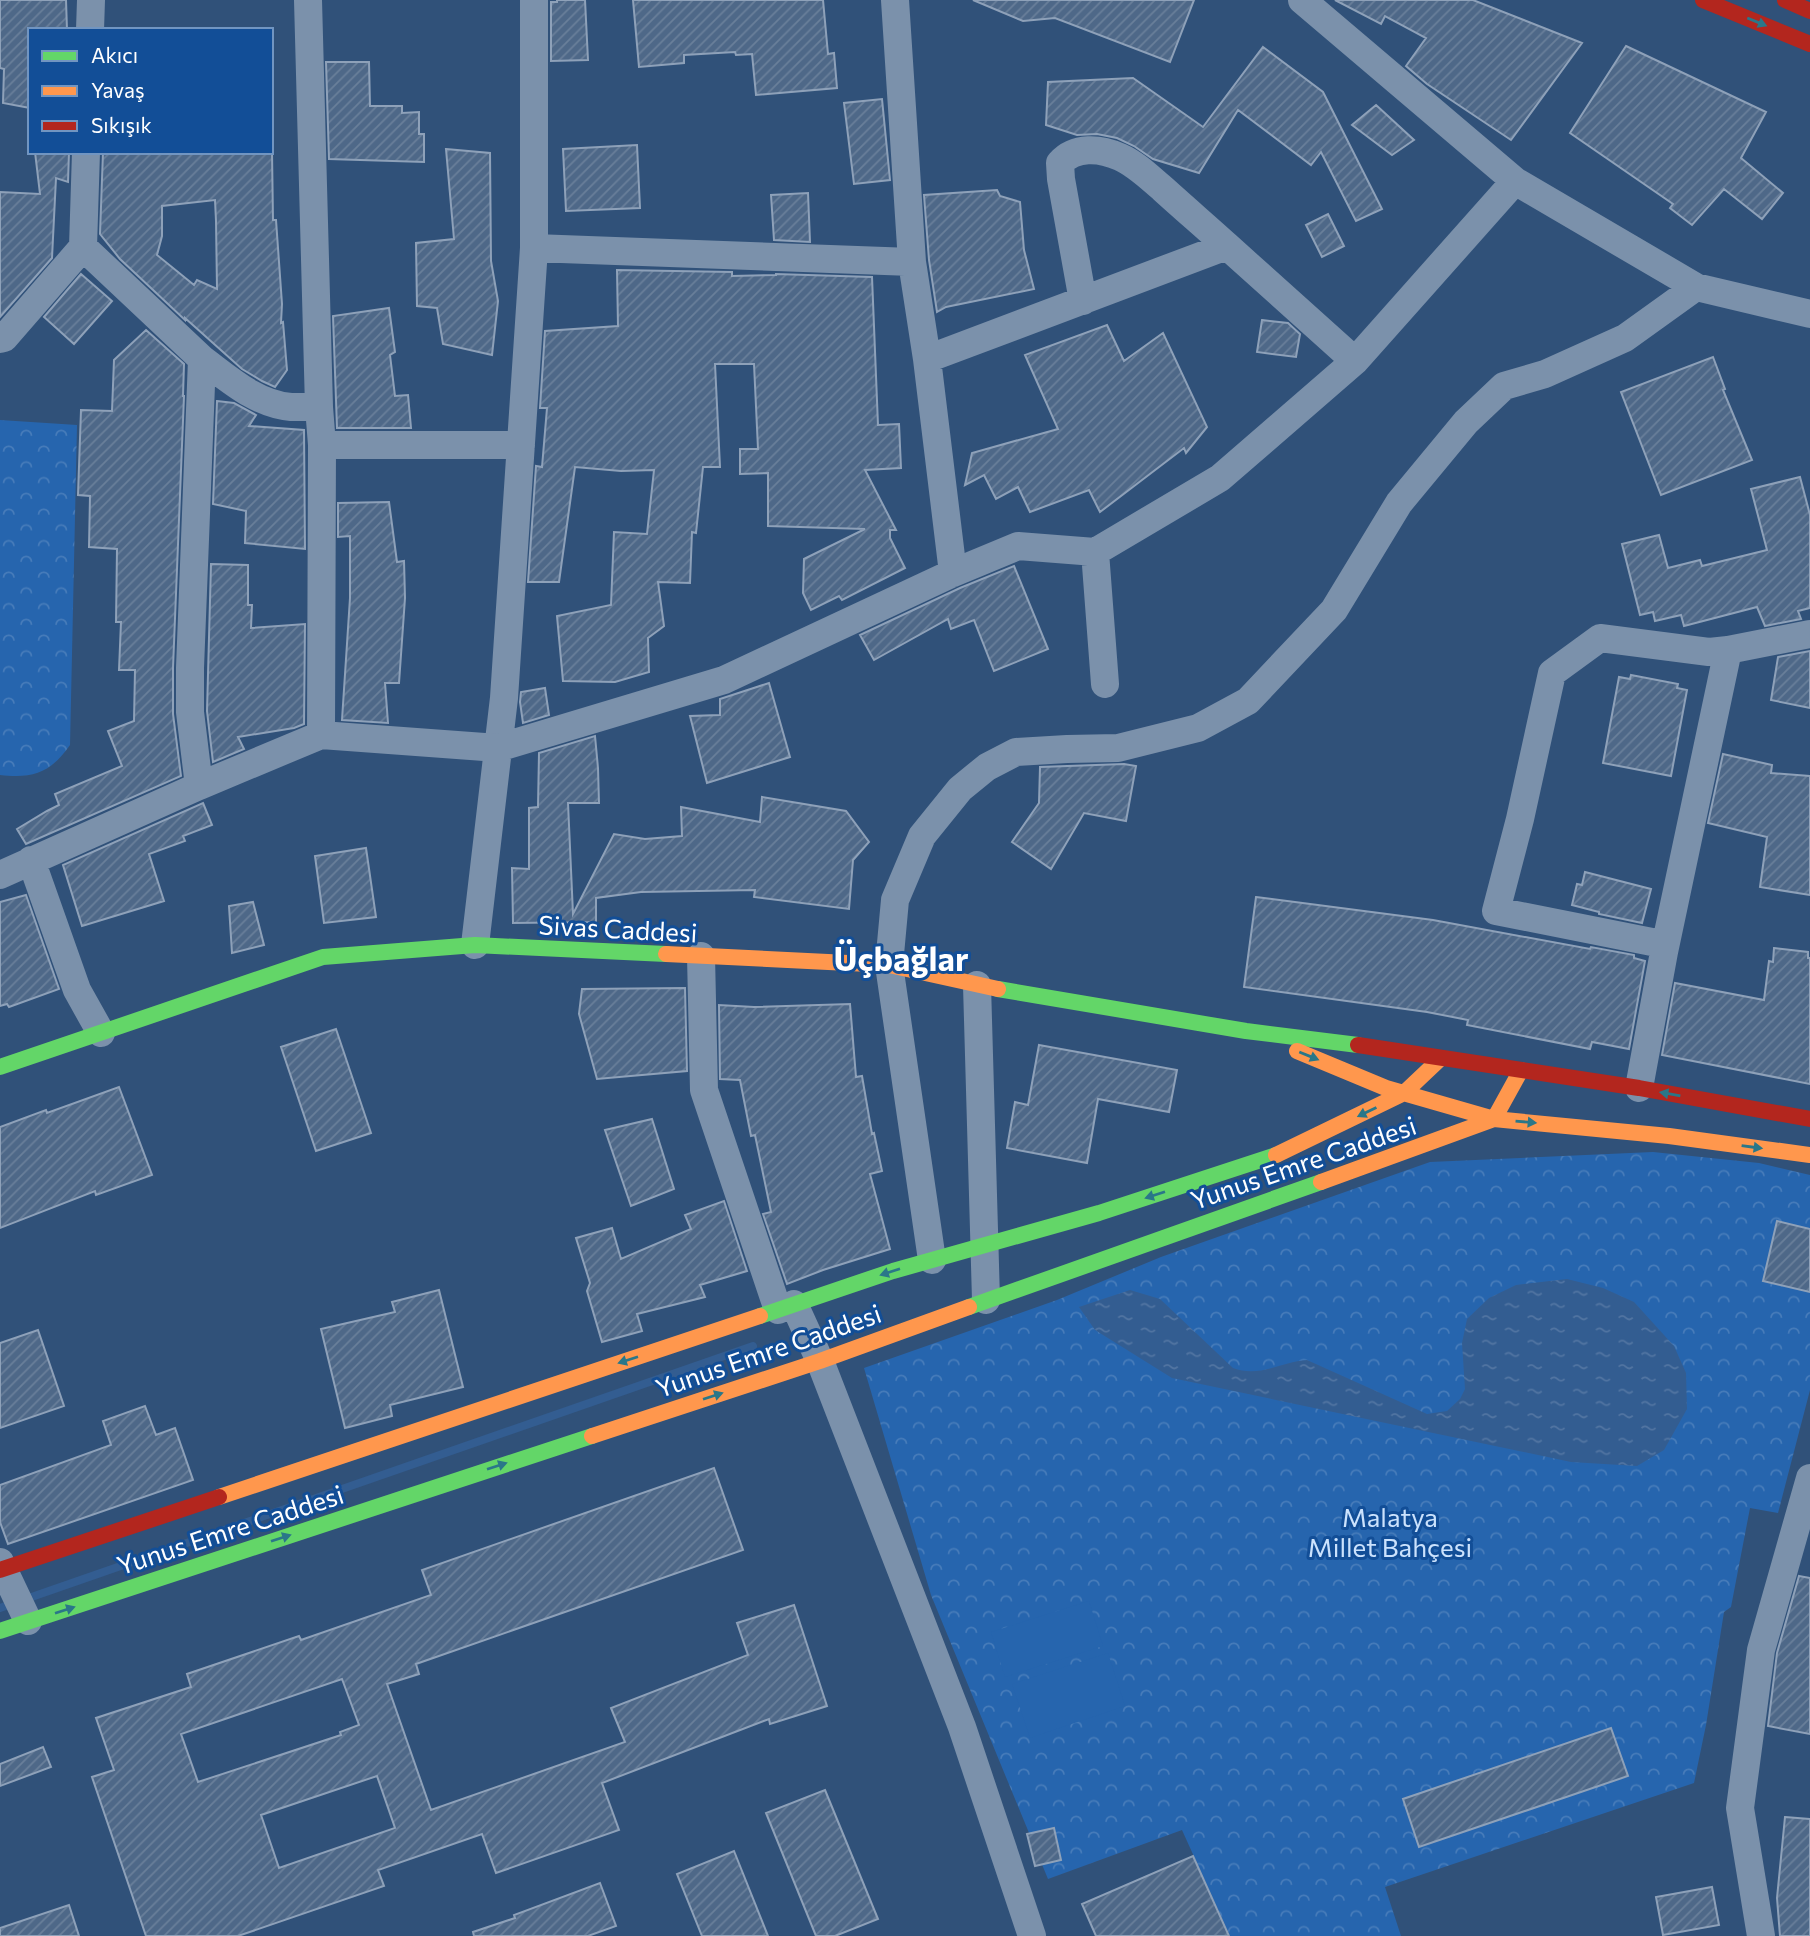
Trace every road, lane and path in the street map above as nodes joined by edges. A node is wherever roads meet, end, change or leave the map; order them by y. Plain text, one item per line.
1 (91, 0) edge
2 (308, 0) edge
3 (534, 0) edge
4 (895, 0) edge
5 (1301, 0) edge
6 (1703, 0) edge
7 (1785, 0) edge
8 (1810, 11) edge
9 (90, 28) edge
10 (1810, 44) edge
11 (86, 154) edge
12 (1515, 181) junction
13 (1227, 246) junction
14 (83, 247) junction
15 (534, 248) junction
16 (912, 262) junction
17 (1696, 287) junction
18 (1083, 301) junction
19 (1810, 314) edge
20 (0, 339) edge
21 (202, 359) junction
22 (928, 359) junction
23 (1355, 361) junction
24 (319, 407) junction
25 (322, 445) junction
26 (521, 445) junction
27 (1095, 552) junction
28 (953, 573) junction
29 (1810, 635) edge
30 (1728, 650) junction
31 (1105, 684) dead end
32 (321, 735) junction
33 (498, 748) junction
34 (199, 786) junction
35 (31, 860) junction
36 (0, 874) edge
37 (475, 945) junction
38 (1664, 952) junction
39 (701, 956) junction
40 (889, 965) junction
41 (977, 985) junction
42 (1246, 1031) junction
43 (101, 1033) junction
44 (1441, 1058) junction
45 (0, 1067) edge
46 (1521, 1070) junction
47 (1639, 1088) junction
48 (1404, 1093) junction
49 (1494, 1119) junction
50 (1810, 1119) edge
51 (1810, 1155) edge
52 (984, 1245) junction
53 (932, 1260) junction
54 (986, 1300) junction
55 (786, 1307) junction
56 (821, 1361) junction
57 (1810, 1478) edge
58 (1804, 1523) edge
59 (2, 1569) edge
60 (28, 1621) junction
61 (0, 1631) edge
62 (1032, 1936) edge
63 (1760, 1936) edge

1 - 9 street
2 - 24 street
3 - 15 street
4 - 16 street
5 - 12 street
6 -> 10 main road
7 - 8 main road
11 - 14 street
12 - 17 street
12 - 23 street
13 - 18 street
13 - 18 street
13 - 23 street
14 - 20 street
14 - 21 street
15 - 16 street
15 - 26 street
16 - 22 street
17 - 19 street
17 - 40 street
18 - 22 street
21 - 24 street
21 - 34 street
22 - 28 street
23 - 27 street
24 - 25 street
25 - 26 street
25 - 32 street
26 - 33 street
27 - 28 street
27 - 31 street
28 - 33 street
29 - 30 street
30 - 38 street
30 - 38 street
32 - 33 street
32 - 34 street
33 - 37 street
34 - 35 street
35 - 36 street
35 - 43 street
37 - 39 main road, Sivas Caddesi
37 - 43 main road, Sivas Caddesi
38 - 47 street
39 - 40 main road, Sivas Caddesi
39 - 55 street
40 - 41 main road, Sivas Caddesi
40 - 53 street
41 - 42 main road, Sivas Caddesi
41 - 52 street
42 - 44 main road
42 -> 48 main road
43 - 45 main road, Sivas Caddesi
44 - 46 main road
44 - 48 main road, Yunus Emre Caddesi
46 - 47 main road
46 - 49 main road
50 -> 47 main road
48 - 49 main road
48 -> 52 main road, Yunus Emre Caddesi
49 -> 51 main road
49 - 54 main road, Yunus Emre Caddesi
52 - 53 main road, Yunus Emre Caddesi
52 - 54 street
53 -> 55 main road, Yunus Emre Caddesi
54 - 56 main road, Yunus Emre Caddesi
55 - 56 street
55 -> 59 main road, Yunus Emre Caddesi
60 -> 56 main road, Yunus Emre Caddesi
56 - 62 street
57 - 58 street
58 - 63 street
59 - 60 street
60 - 61 main road, Yunus Emre Caddesi

